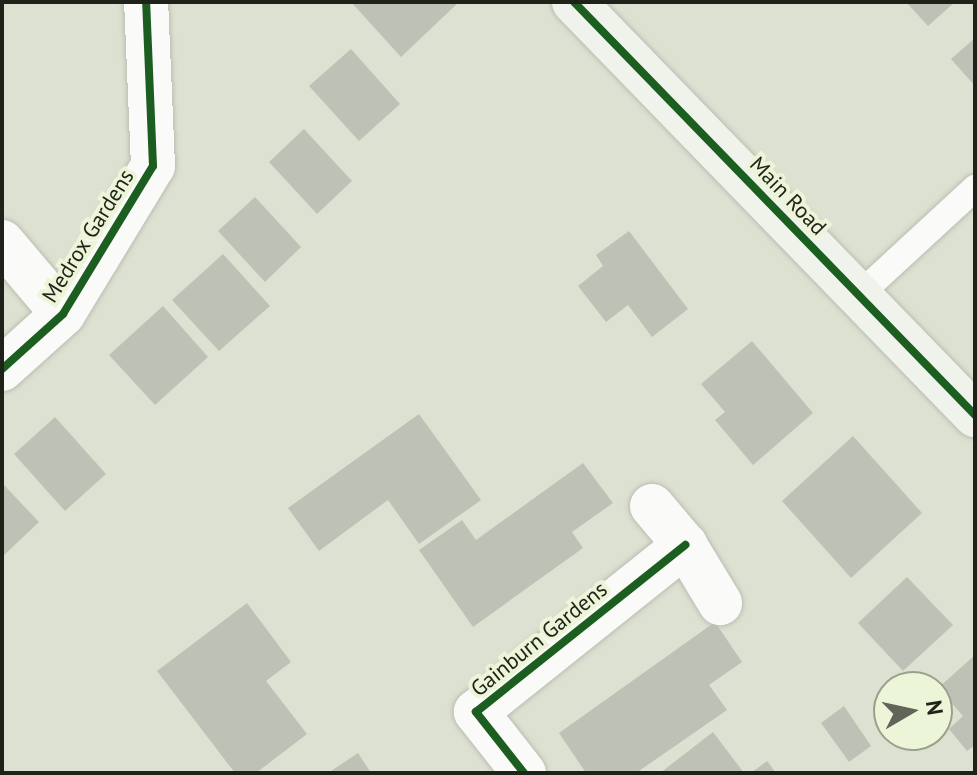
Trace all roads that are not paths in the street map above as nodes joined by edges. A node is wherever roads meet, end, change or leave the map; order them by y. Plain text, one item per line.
1 (146, 2) edge
2 (574, 2) edge
3 (975, 188) edge
4 (2, 242) edge
5 (859, 295) junction
6 (63, 314) junction
7 (2, 369) edge
8 (972, 407) edge
9 (652, 506) dead end
10 (685, 545) junction
11 (720, 603) dead end
12 (524, 773) edge

1 - 6 street, Medrox Gardens
2 - 5 street, Main Road
3 - 5 lane
4 - 6 street, Medrox Gardens
5 - 8 street, Main Road
6 - 7 street, Medrox Gardens
9 - 10 street
10 - 11 street
10 - 12 street, Gainburn Gardens

